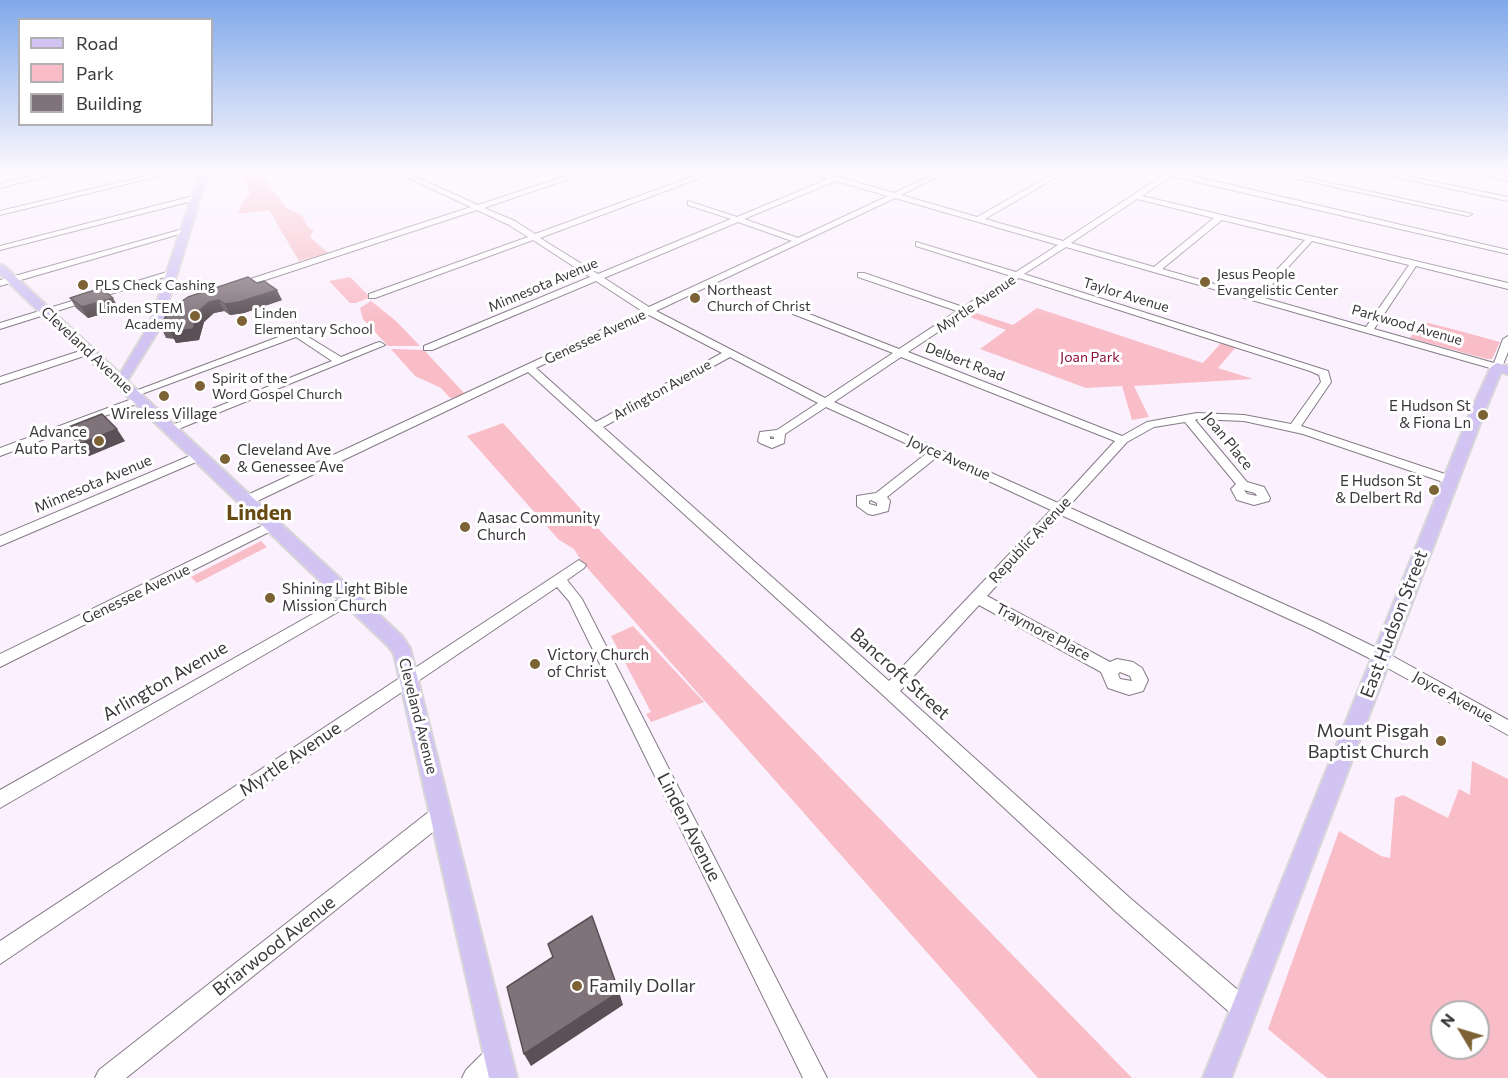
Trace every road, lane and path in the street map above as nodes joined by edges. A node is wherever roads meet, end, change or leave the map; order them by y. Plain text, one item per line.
1 (99, 222) edge
2 (189, 222) edge
3 (431, 222) edge
4 (511, 222) edge
5 (576, 222) edge
6 (730, 222) edge
7 (747, 222) edge
8 (839, 222) edge
9 (991, 222) edge
10 (1099, 222) edge
11 (1213, 222) edge
12 (1243, 222) edge
13 (1382, 222) edge
14 (186, 231) junction
15 (536, 237) junction
16 (1311, 238) junction
17 (800, 241) junction
18 (919, 244) dead end
19 (1066, 244) junction
20 (0, 248) edge
21 (1508, 252) edge
22 (1414, 263) junction
23 (0, 268) edge
24 (1155, 270) junction
25 (170, 274) junction
26 (861, 275) dead end
27 (1018, 276) junction
28 (598, 278) junction
29 (12, 280) junction
30 (0, 283) edge
31 (1508, 286) edge
32 (233, 287) edge
33 (372, 296) dead end
34 (202, 297) edge
35 (1255, 298) junction
36 (159, 311) junction
37 (649, 311) junction
38 (965, 311) junction
39 (45, 312) junction
40 (795, 312) dead end
41 (0, 326) edge
42 (1369, 330) junction
43 (1508, 339) edge
44 (380, 345) dead end
45 (428, 348) dead end
46 (89, 351) junction
47 (140, 353) junction
48 (729, 353) junction
49 (901, 354) junction
50 (340, 361) junction
51 (103, 364) junction
52 (529, 368) junction
53 (1503, 368) edge
54 (121, 380) junction
55 (0, 381) edge
56 (137, 396) junction
57 (827, 403) junction
58 (1187, 417) junction
59 (595, 427) junction
60 (1294, 428) junction
61 (171, 429) junction
62 (778, 434) dead end
63 (1123, 440) junction
64 (0, 452) edge
65 (936, 452) junction
66 (199, 456) junction
67 (1450, 480) junction
68 (1243, 485) dead end
69 (879, 497) dead end
70 (246, 501) junction
71 (1059, 508) junction
72 (272, 525) junction
73 (0, 542) edge
74 (579, 565) dead end
75 (558, 580) junction
76 (976, 597) junction
77 (350, 598) junction
78 (1381, 657) junction
79 (0, 661) edge
80 (1110, 669) dead end
81 (411, 679) junction
82 (890, 690) junction
83 (1508, 728) edge
84 (0, 800) edge
85 (442, 813) junction
86 (0, 953) edge
87 (1244, 1010) junction
88 (498, 1054) junction
89 (107, 1078) edge
90 (474, 1078) edge
91 (503, 1078) edge
92 (815, 1078) edge
93 (1217, 1078) edge

1 - 20 street
2 - 14 main road
3 - 32 street
4 - 15 street, Joyce Avenue
5 - 15 street
6 - 28 street, Minnesota Avenue
7 - 17 street
8 - 17 street, Genessee Avenue
9 - 19 street, Parkwood Avenue
10 - 19 street, Myrtle Avenue
11 - 24 street
12 - 16 street
13 - 21 street
14 - 25 main road
14 - 29 street
15 - 28 street, Joyce Avenue
15 - 33 street
16 - 22 street
16 - 35 street
17 - 37 street, Genessee Avenue
18 - 27 street, Taylor Avenue
19 - 24 street, Parkwood Avenue
19 - 27 street, Myrtle Avenue
22 - 31 street
22 - 42 street
23 - 29 main road, Cleveland Avenue
24 - 35 street, Parkwood Avenue
25 - 36 main road
25 - 39 street
26 - 38 street
27 - 38 street, Myrtle Avenue
27 - 60 street, Taylor Avenue
28 - 37 street, Joyce Avenue
28 - 45 street, Minnesota Avenue
29 - 30 street
29 - 39 main road, Cleveland Avenue
34 - 36 street
35 - 42 street, Parkwood Avenue
36 - 47 main road
37 - 48 street, Joyce Avenue
37 - 52 street, Genessee Avenue
38 - 49 street, Myrtle Avenue
39 - 41 street
39 - 46 main road, Cleveland Avenue
40 - 49 street, Delbert Road
42 - 53 street, Parkwood Avenue
43 - 53 street, East Hudson Street
44 - 50 street
46 - 51 main road, Cleveland Avenue
46 - 55 street
47 - 51 main road
47 - 54 main road
48 - 57 street, Joyce Avenue
48 - 59 street, Arlington Avenue
49 - 57 street, Myrtle Avenue
49 - 63 street, Delbert Road
50 - 56 street
50 - 61 street
51 - 54 main road, Cleveland Avenue
52 - 59 street, Bancroft Street
52 - 70 street, Genessee Avenue
53 - 67 main road, East Hudson Street
54 - 56 main road, Cleveland Avenue
56 - 61 main road, Cleveland Avenue
56 - 64 street
57 - 62 street, Myrtle Avenue
57 - 65 street, Joyce Avenue
58 - 60 street
58 - 63 street, Republic Avenue
58 - 68 street, Joan Place
59 - 82 street, Bancroft Street
60 - 67 street
61 - 66 main road, Cleveland Avenue
63 - 71 street, Republic Avenue
65 - 69 street
65 - 71 street, Joyce Avenue
66 - 70 main road, Cleveland Avenue
66 - 73 street, Minnesota Avenue
67 - 78 main road, East Hudson Street
70 - 72 main road, Cleveland Avenue
71 - 76 street, Republic Avenue
71 - 78 street, Joyce Avenue
72 - 77 main road, Cleveland Avenue
72 - 79 street, Genessee Avenue
74 - 75 street, Myrtle Avenue
75 - 81 street, Myrtle Avenue
75 - 92 street, Linden Avenue
76 - 80 street, Traymore Place
76 - 82 street, Republic Avenue
77 - 81 main road, Cleveland Avenue
77 - 84 street, Arlington Avenue
78 - 83 street, Joyce Avenue
78 - 87 main road, East Hudson Street
81 - 85 main road, Cleveland Avenue
81 - 86 street, Myrtle Avenue
82 - 87 street, Bancroft Street
85 - 88 main road, Cleveland Avenue
85 - 89 street, Briarwood Avenue
87 - 93 main road, East Hudson Street
88 - 90 street
88 - 91 main road, Cleveland Avenue

